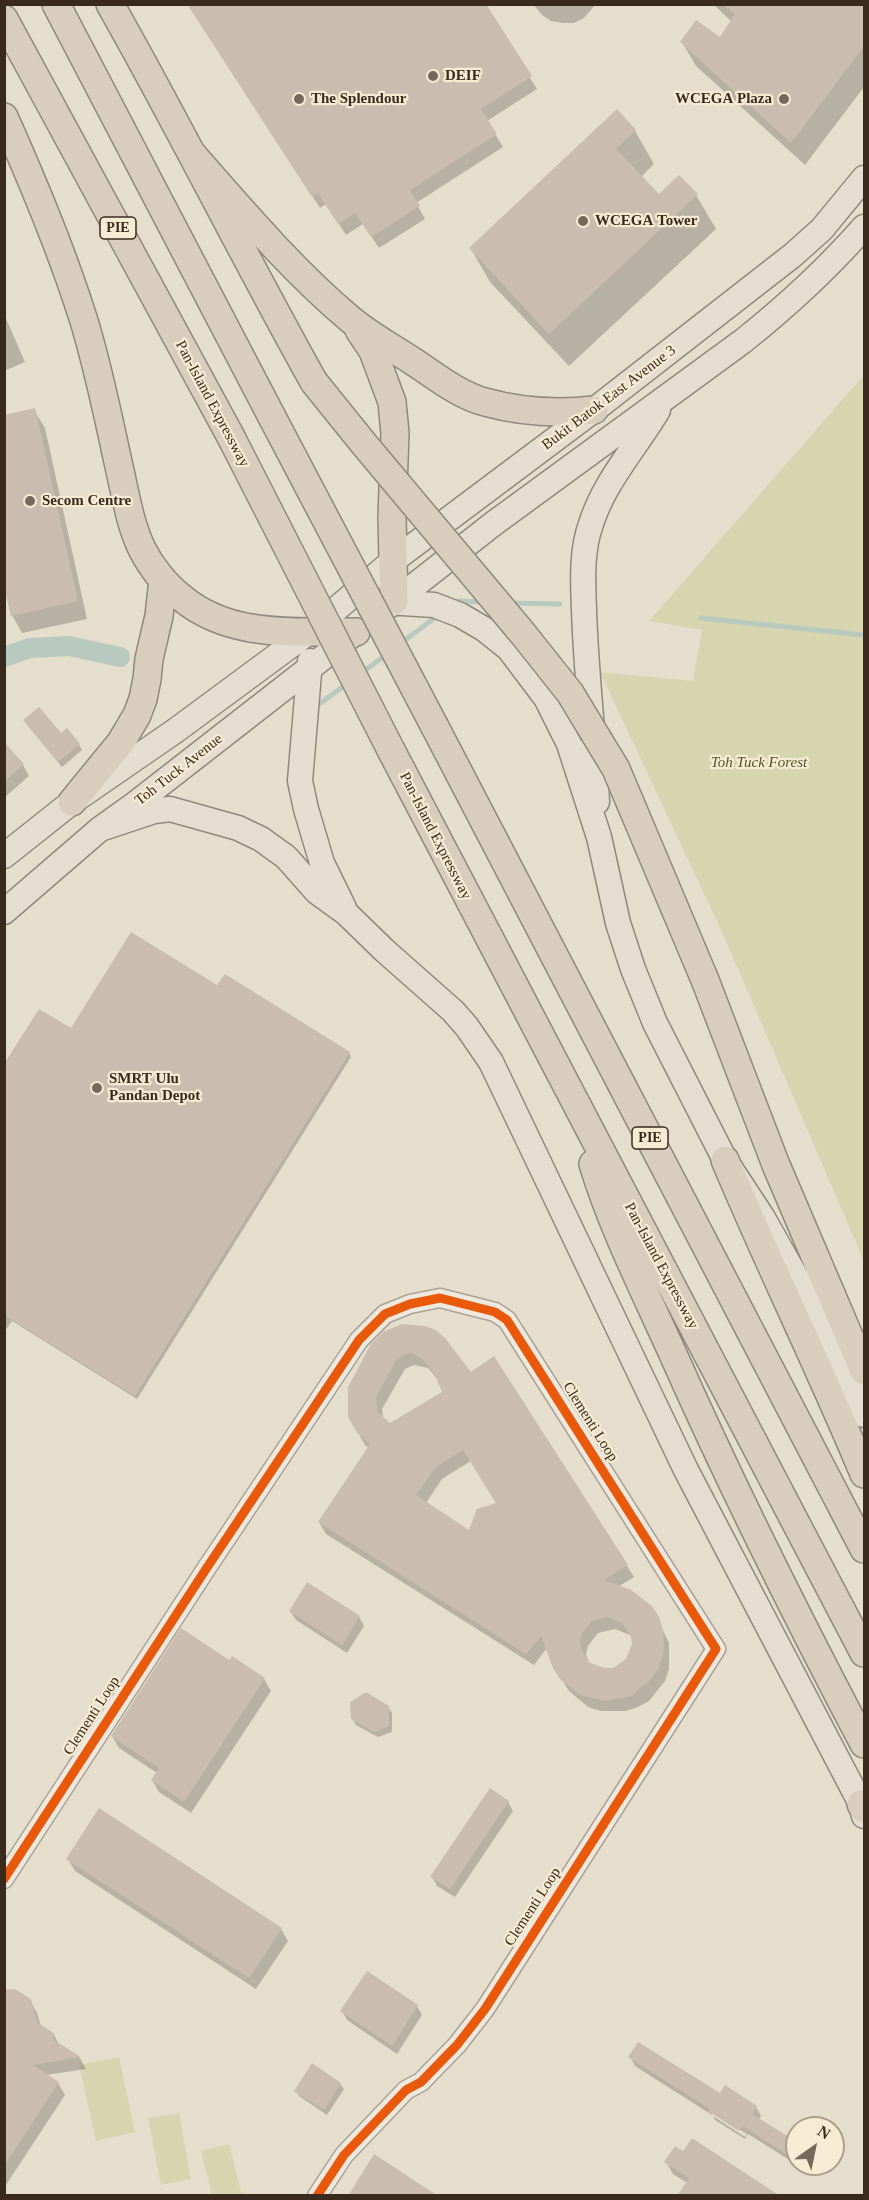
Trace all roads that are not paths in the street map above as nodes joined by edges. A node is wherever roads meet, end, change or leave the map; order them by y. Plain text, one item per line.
1 (56, 4) edge
2 (110, 4) edge
3 (4, 19) edge
4 (4, 117) edge
5 (192, 154) junction
6 (861, 190) edge
7 (864, 227) edge
8 (351, 320) junction
9 (664, 400) junction
10 (594, 410) junction
11 (394, 561) junction
12 (163, 580) junction
13 (394, 601) junction
14 (342, 605) junction
15 (309, 632) junction
16 (356, 632) junction
17 (310, 669) junction
18 (72, 802) junction
19 (100, 829) junction
20 (599, 837) junction
21 (4, 856) edge
22 (4, 912) edge
23 (346, 913) junction
24 (581, 1113) junction
25 (725, 1160) junction
26 (864, 1371) edge
27 (864, 1415) edge
28 (864, 1474) edge
29 (864, 1549) edge
30 (864, 1653) edge
31 (864, 1744) edge
32 (863, 1810) edge
33 (4, 1879) edge
34 (318, 2196) edge

1 - 29 highway, PIE, bridge
2 - 5 highway
3 - 24 highway, Pan-Island Expressway / PIE, bridge
4 - 12 highway
5 - 8 highway
5 - 26 highway, bridge
6 - 10 main road, Bukit Batok East Avenue 3
7 - 9 main road
8 - 10 highway
8 - 11 highway
9 - 13 main road
9 - 20 main road
10 - 11 main road, Bukit Batok East Avenue 3
11 - 13 highway
11 - 14 main road, Bukit Batok East Avenue 3
12 - 15 highway
12 - 18 highway
13 - 14 main road
13 - 16 main road
13 - 20 main road
14 - 15 main road
15 - 16 highway
15 - 17 main road
15 - 18 main road
16 - 17 main road, Toh Tuck Avenue
17 - 19 main road, Toh Tuck Avenue
17 - 23 main road
18 - 21 main road
19 - 22 main road, Toh Tuck Avenue
19 - 23 main road
20 - 25 main road
23 - 32 main road
24 - 30 highway, Pan-Island Expressway / PIE
24 - 31 highway
25 - 27 main road
25 - 28 highway
33 - 34 street, Clementi Loop

